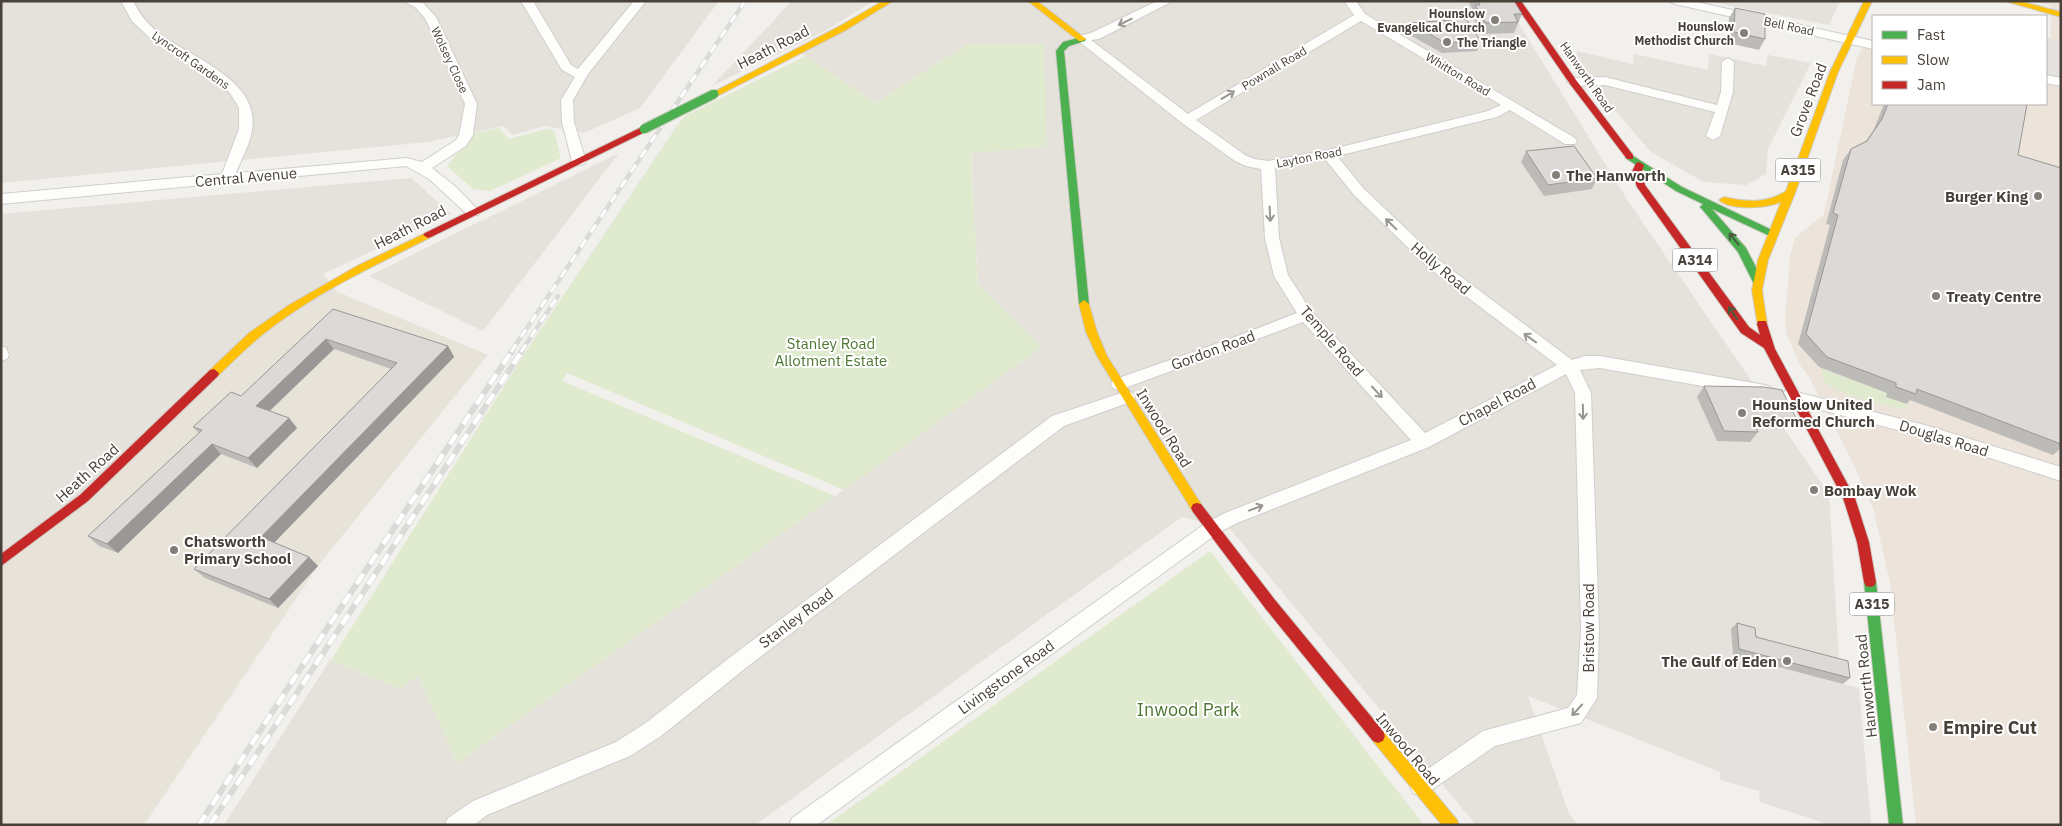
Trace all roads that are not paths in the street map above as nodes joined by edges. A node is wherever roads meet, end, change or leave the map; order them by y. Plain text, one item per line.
1 (128, 1) edge
2 (409, 1) edge
3 (527, 1) edge
4 (640, 1) edge
5 (888, 1) edge
6 (1032, 1) edge
7 (1167, 1) edge
8 (1350, 1) edge
9 (1518, 1) edge
10 (1675, 1) edge
11 (1856, 1) edge
12 (1868, 1) edge
13 (2009, 1) edge
14 (1708, 5) edge
15 (1361, 16) junction
16 (2061, 16) edge
17 (1855, 26) junction
18 (1082, 39) junction
19 (1849, 39) junction
20 (1872, 45) edge
21 (1728, 62) dead end
22 (583, 73) junction
23 (2047, 79) edge
24 (1573, 82) junction
25 (2061, 82) edge
26 (1511, 105) junction
27 (1722, 110) junction
28 (1187, 120) junction
29 (1713, 136) dead end
30 (1570, 141) dead end
31 (1328, 154) junction
32 (579, 161) junction
33 (1268, 165) junction
34 (1639, 165) junction
35 (423, 168) junction
36 (227, 178) junction
37 (1680, 188) junction
38 (1790, 193) junction
39 (1, 199) edge
40 (1702, 204) junction
41 (473, 212) junction
42 (1772, 237) junction
43 (1758, 281) junction
44 (1306, 315) junction
45 (1768, 345) junction
46 (1570, 366) junction
47 (1123, 390) junction
48 (1797, 397) junction
49 (1423, 442) junction
50 (2061, 474) edge
51 (1212, 528) junction
52 (1, 561) edge
53 (1420, 786) junction
54 (455, 825) edge
55 (799, 825) edge
56 (1452, 825) edge
57 (1896, 825) edge

1 - 36 street, Lyncroft Gardens
2 - 35 street, Wolsey Close
3 - 22 street
4 - 22 street
5 - 32 main road, Heath Road, bridge
6 - 18 main road
7 -> 18 street
8 - 15 street, Whitton Road
9 - 24 main road, Hanworth Road / A314
10 - 14 street, Bell Road
11 - 17 main road, A315
12 - 17 main road, A315
13 - 16 main road
14 - 19 street, Bell Road
15 - 26 street, Whitton Road
28 -> 15 street, Pownall Road
17 - 19 main road, A315
18 - 28 street, Layton Road
18 - 47 main road, Inwood Road
19 - 20 street, Bell Road
19 - 38 main road, Grove Road / A315
21 - 27 street
22 - 32 street
23 - 25 street
24 - 27 street
24 - 34 main road, Hanworth Road / A314
26 - 30 street, Whitton Road
26 - 31 street, Layton Road
27 - 29 street
28 - 33 street, Layton Road
31 - 33 street, Layton Road
46 -> 31 street, Holly Road
32 - 41 main road, Heath Road
33 -> 44 street, Temple Road
34 - 37 main road, Hanworth Road / A314
45 -> 34 main road, Hanworth Road / A314
35 - 36 street, Central Avenue
35 - 41 street, Central Avenue
36 - 39 street, Central Avenue
37 - 38 main road
37 - 40 main road, Hanworth Road / A314
37 - 42 main road, Hanworth Road
38 - 42 main road, Grove Road / A315
40 - 42 main road
43 -> 40 main road, Hanworth Road / A314
41 - 52 main road, Heath Road
42 - 43 main road, Grove Road / A315
43 - 45 main road, Grove Road / A315
44 - 47 street, Gordon Road
44 -> 49 street, Temple Road
45 - 48 main road, Hanworth Road / A315
46 - 48 street, Chapel Road
46 - 49 street, Chapel Road
46 -> 53 street, Bristow Road
47 - 51 main road, Inwood Road
47 - 54 street, Stanley Road
48 - 50 street, Douglas Road
48 - 57 main road, Hanworth Road / A315
51 -> 49 street, Chapel Road
51 - 53 main road, Inwood Road
51 - 55 street, Livingstone Road
53 - 56 main road, Inwood Road

